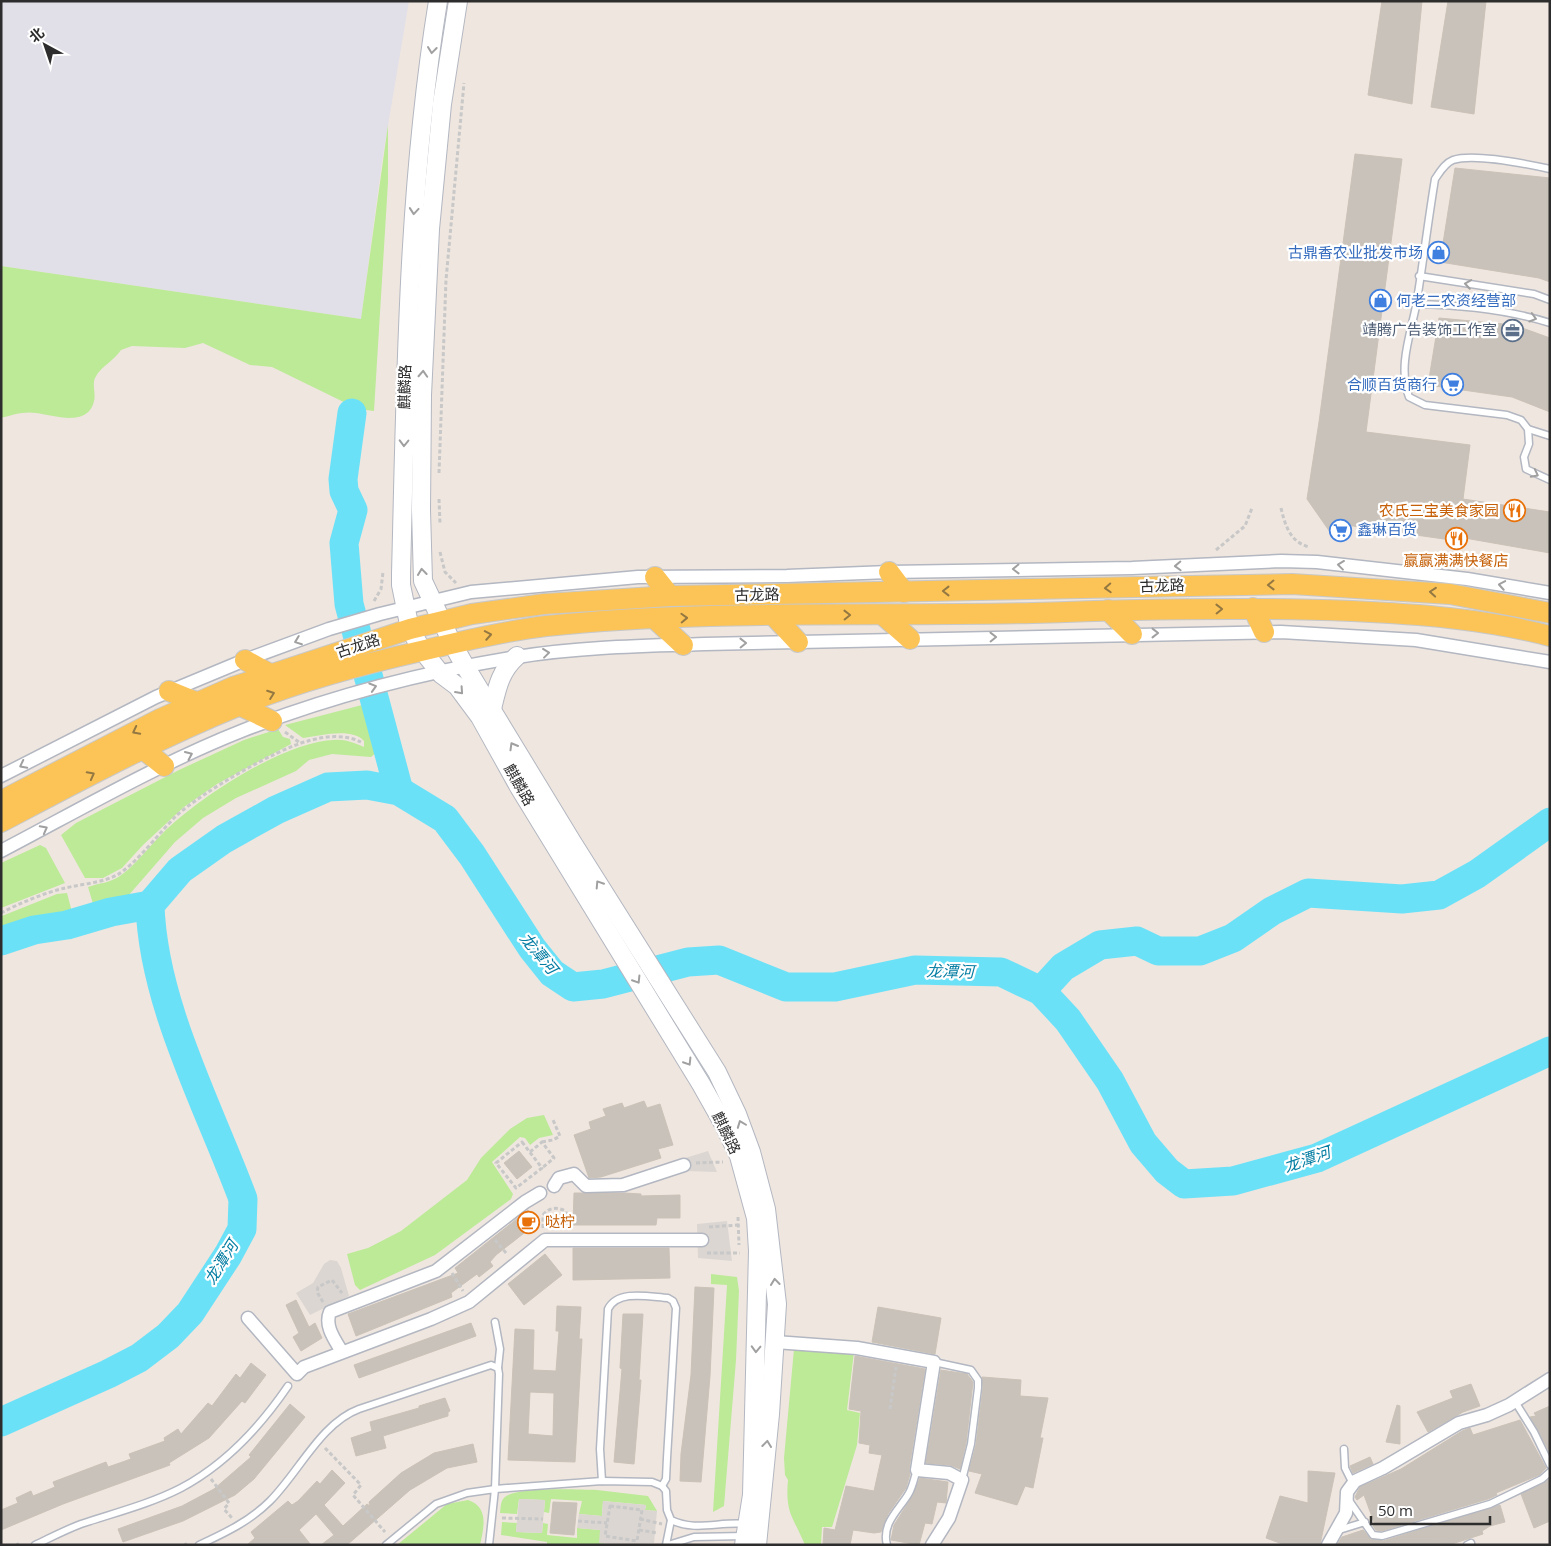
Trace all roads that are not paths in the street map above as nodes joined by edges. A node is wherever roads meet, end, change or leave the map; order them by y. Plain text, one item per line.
1 (438, 1) edge
2 (458, 1) edge
3 (1550, 168) edge
4 (1419, 276) junction
5 (1550, 300) edge
6 (1416, 304) junction
7 (1550, 323) edge
8 (1528, 429) junction
9 (1550, 436) edge
10 (1550, 480) edge
11 (889, 572) junction
12 (655, 577) junction
13 (904, 592) junction
14 (1550, 593) edge
15 (670, 596) junction
16 (430, 600) junction
17 (405, 608) junction
18 (1253, 608) junction
19 (1108, 610) junction
20 (1550, 613) edge
21 (883, 614) junction
22 (774, 616) junction
23 (654, 618) junction
24 (442, 622) junction
25 (410, 629) junction
26 (1264, 632) junction
27 (1132, 634) junction
28 (1542, 634) edge
29 (910, 639) junction
30 (798, 642) junction
31 (452, 643) junction
32 (683, 644) junction
33 (422, 650) junction
34 (1550, 652) edge
35 (517, 656) junction
36 (245, 660) junction
37 (347, 660) junction
38 (1550, 662) edge
39 (465, 666) junction
40 (438, 671) junction
41 (270, 674) junction
42 (170, 691) junction
43 (196, 702) junction
44 (239, 706) junction
45 (492, 709) junction
46 (278, 725) junction
47 (143, 749) junction
48 (164, 766) junction
49 (1, 776) edge
50 (1, 801) edge
51 (1, 822) edge
52 (1, 851) edge
53 (684, 1165) road end
54 (554, 1186) dead end
55 (540, 1193) dead end
56 (702, 1240) dead end
57 (248, 1318) dead end
58 (495, 1322) dead end
59 (775, 1342) junction
60 (342, 1352) junction
61 (934, 1362) junction
62 (498, 1368) junction
63 (1550, 1379) edge
64 (288, 1386) dead end
65 (1514, 1400) junction
66 (1344, 1449) dead end
67 (1550, 1465) edge
68 (917, 1470) junction
69 (1550, 1472) edge
70 (962, 1480) junction
71 (602, 1481) junction
72 (1355, 1481) junction
73 (662, 1486) junction
74 (495, 1489) junction
75 (1346, 1496) junction
76 (1365, 1522) junction
77 (670, 1523) junction
78 (1336, 1531) junction
79 (748, 1537) edge
80 (36, 1545) edge
81 (199, 1545) edge
82 (386, 1545) edge
83 (489, 1545) edge
84 (667, 1545) edge
85 (887, 1545) edge
86 (932, 1545) edge
87 (1328, 1545) edge

1 -> 17 main road, 麒麟路
16 -> 2 main road, 麒麟路
3 - 4 lane
5 -> 4 lane
4 - 6 lane
6 -> 7 lane
6 - 8 lane
8 - 9 lane
8 -> 10 lane
11 - 12 street
11 - 13 main road
14 -> 11 street
12 - 15 main road
12 - 16 street
13 - 15 main road, 古龙路
20 -> 13 main road, 古龙路
15 - 24 main road, 古龙路
16 - 17 street
16 - 24 main road, 麒麟路
17 - 25 main road, 麒麟路
17 -> 36 street
19 -> 18 main road, 古龙路
18 - 26 main road
18 - 28 main road, 古龙路
19 - 21 main road, 古龙路
19 - 27 main road
22 -> 21 main road, 古龙路
21 - 29 main road
23 -> 22 main road, 古龙路
22 - 30 main road
31 -> 23 main road, 古龙路
23 - 32 main road
24 - 25 main road, 古龙路
24 - 31 main road, 麒麟路
25 - 33 main road, 麒麟路
25 - 37 main road, 古龙路
27 -> 26 street
26 - 38 street
29 -> 27 street
28 - 34 main road
29 - 30 street
32 -> 30 street
31 - 33 main road, 古龙路
31 - 39 main road, 麒麟路
35 -> 32 street
33 - 37 main road, 古龙路
33 - 40 main road, 麒麟路
35 - 39 street
35 - 45 main road
36 - 41 main road
36 - 42 street
37 - 41 main road, 古龙路
44 -> 37 main road, 古龙路
39 - 40 street
39 - 45 main road, 麒麟路
46 -> 40 street
40 -> 79 main road, 麒麟路
41 - 43 main road, 古龙路
42 - 43 main road
42 -> 49 street
43 -> 50 main road, 古龙路
44 - 46 main road
44 - 47 main road, 古龙路
59 -> 45 main road, 麒麟路
48 -> 46 street
47 - 48 main road
51 -> 47 main road, 古龙路
52 -> 48 street
53 - 54 street
55 - 60 street
56 - 60 street
57 - 60 street
58 - 62 lane
59 - 61 street
79 -> 59 main road, 麒麟路
61 - 68 street
61 - 70 lane
62 - 74 lane
62 - 81 lane
63 - 65 street
64 - 80 lane
65 - 67 lane
65 - 72 street
66 - 72 lane
68 - 70 street
68 - 85 lane
69 - 76 lane
70 - 86 street
71 - 73 lane
71 - 73 lane
71 - 74 lane
72 - 75 street
73 - 77 lane
74 - 82 lane
74 - 83 lane
75 - 76 lane
75 - 78 street
76 - 78 lane
77 - 79 lane
77 - 84 lane
78 - 87 street
79 - 84 lane

